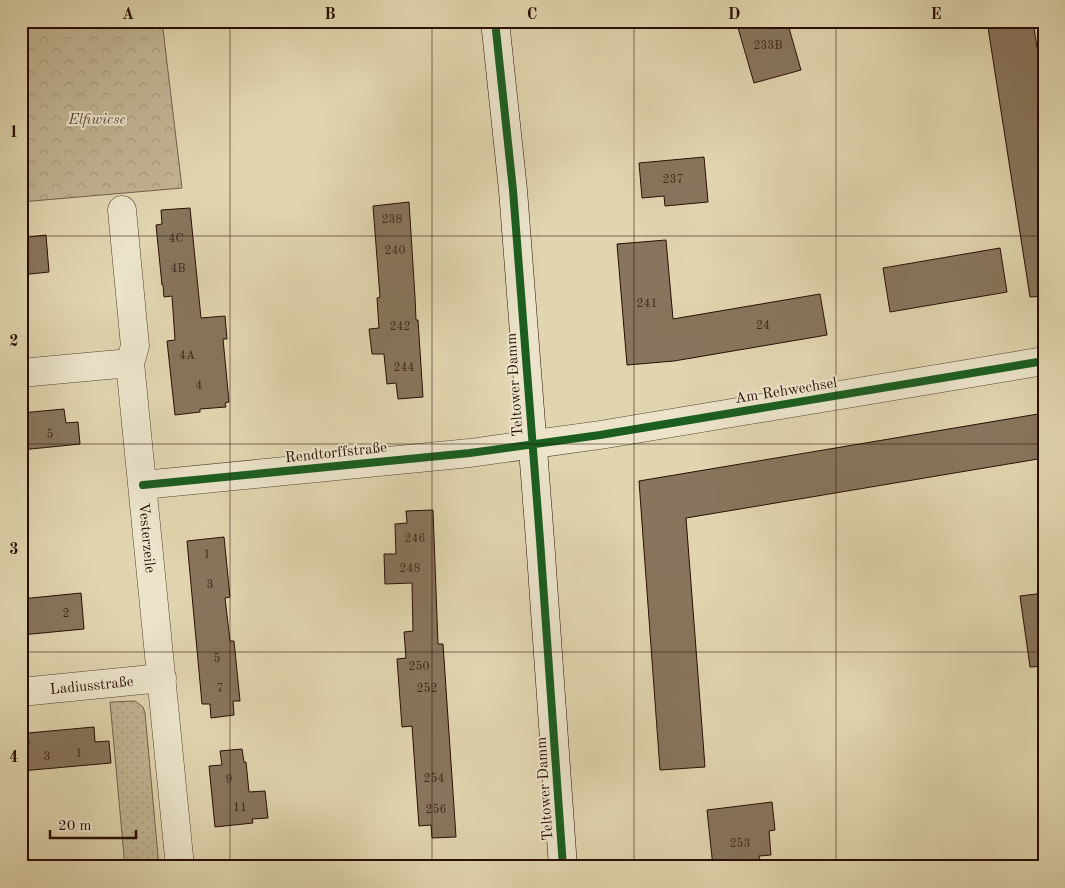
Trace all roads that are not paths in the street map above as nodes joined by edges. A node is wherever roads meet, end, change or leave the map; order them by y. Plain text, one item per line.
1 (495, 21) edge
2 (122, 210) dead end
3 (1044, 361) edge
4 (130, 363) junction
5 (21, 373) edge
6 (532, 444) junction
7 (143, 485) junction
8 (162, 678) junction
9 (21, 692) edge
10 (180, 867) edge
11 (563, 867) edge

1 - 6 street, Teltower Damm
2 - 4 street, Vesterzeile
3 - 6 street, Am Rehwechsel
4 - 5 street
4 - 7 street, Vesterzeile
6 - 7 street, Rendtorffstraße
6 - 11 street, Teltower Damm
7 - 8 street, Vesterzeile
8 - 9 street, Ladiusstraße
8 - 10 street, Vesterzeile

